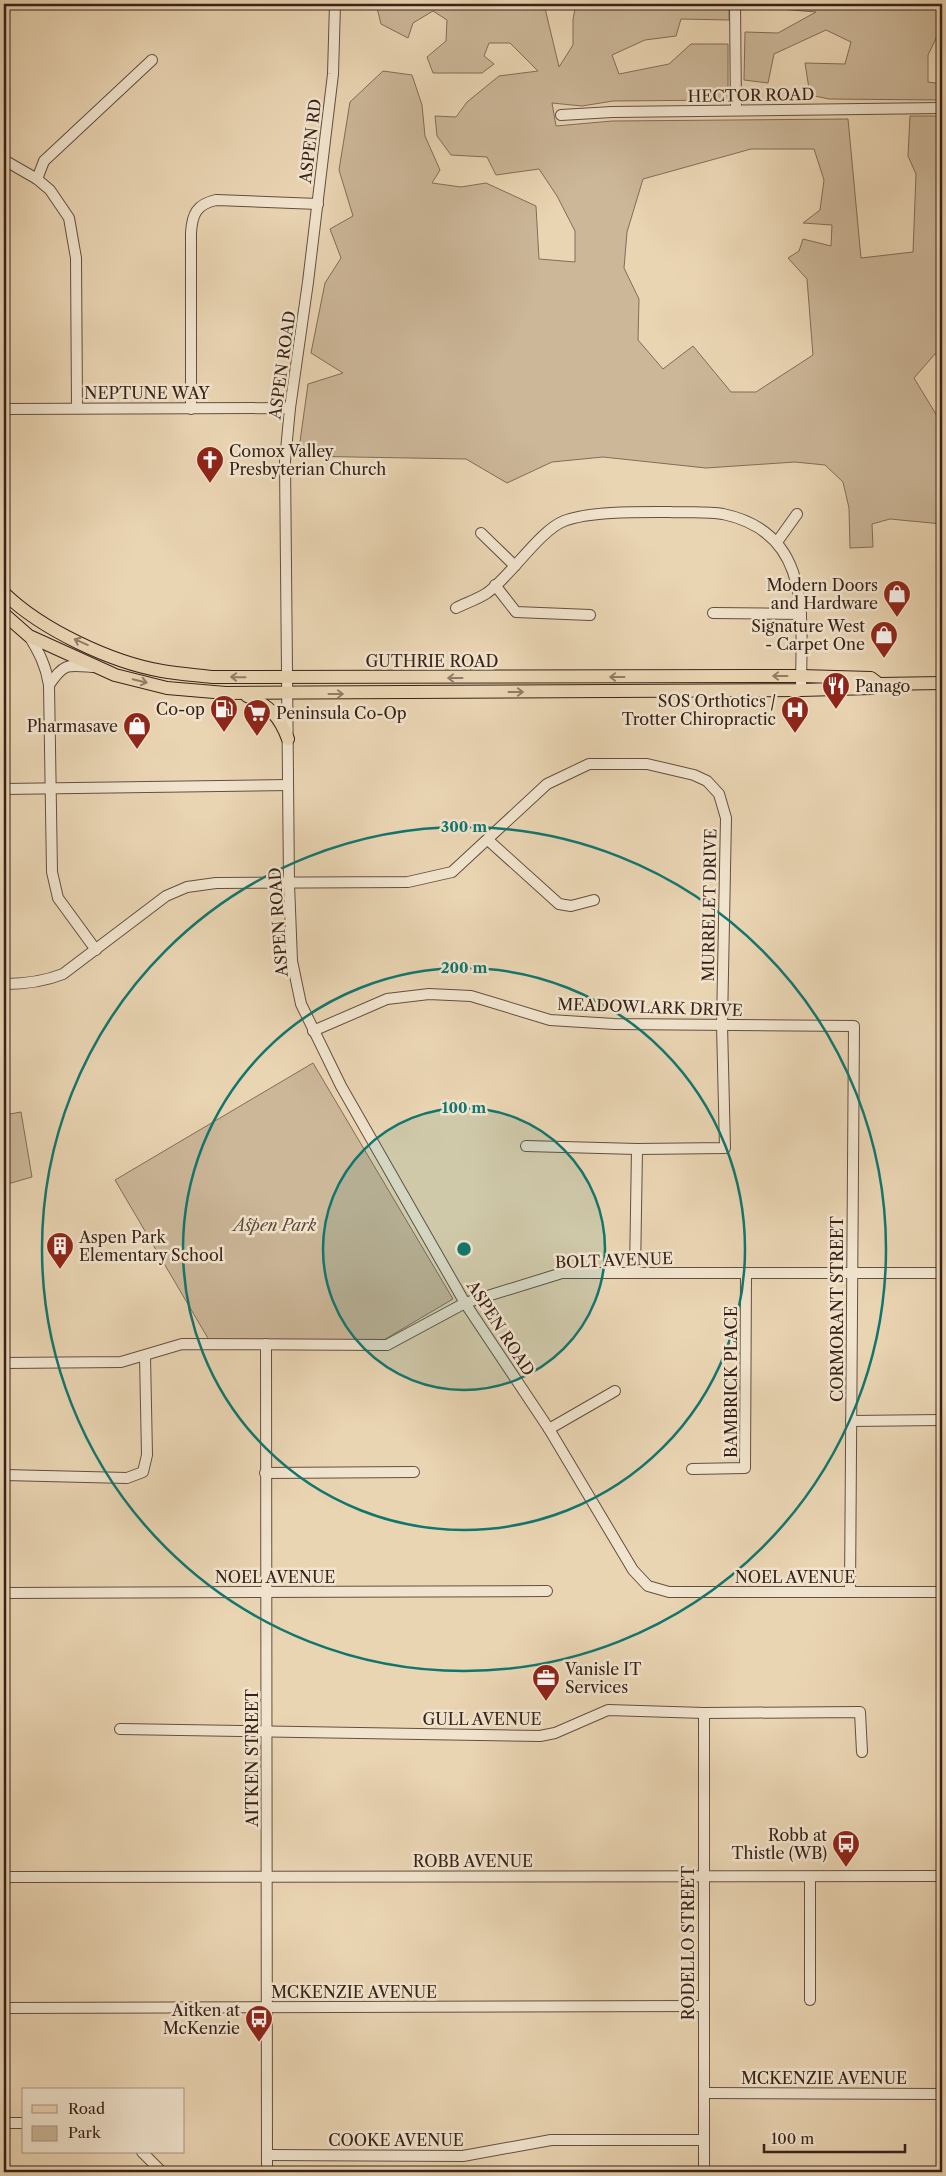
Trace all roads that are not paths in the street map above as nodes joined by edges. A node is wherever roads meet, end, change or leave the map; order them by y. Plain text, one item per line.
1 (335, 4) edge
2 (735, 4) edge
3 (152, 60) dead end
4 (942, 108) edge
5 (736, 110) junction
6 (561, 115) dead end
7 (4, 160) edge
8 (37, 179) junction
9 (318, 204) junction
10 (308, 282) joint
11 (77, 407) junction
12 (290, 408) junction
13 (4, 409) edge
14 (191, 409) junction
15 (797, 514) dead end
16 (481, 533) dead end
17 (777, 542) junction
18 (515, 566) junction
19 (495, 586) junction
20 (4, 593) edge
21 (456, 608) dead end
22 (713, 613) dead end
23 (4, 614) edge
24 (801, 614) junction
25 (590, 615) dead end
26 (29, 636) junction
27 (96, 667) junction
28 (801, 676) junction
29 (287, 678) junction
30 (942, 683) edge
31 (879, 684) junction
32 (49, 685) junction
33 (801, 690) junction
34 (240, 693) junction
35 (287, 694) junction
36 (288, 739) junction
37 (288, 785) junction
38 (4, 789) edge
39 (50, 789) junction
40 (488, 840) junction
41 (289, 884) junction
42 (594, 900) dead end
43 (96, 950) junction
44 (4, 984) edge
45 (850, 1024) joint
46 (722, 1025) junction
47 (313, 1031) junction
48 (526, 1146) dead end
49 (637, 1149) junction
50 (942, 1272) edge
51 (635, 1273) junction
52 (746, 1273) junction
53 (852, 1273) junction
54 (465, 1303) junction
55 (266, 1344) junction
56 (145, 1356) junction
57 (4, 1363) edge
58 (615, 1391) dead end
59 (942, 1420) edge
60 (851, 1421) junction
61 (549, 1429) junction
62 (692, 1469) dead end
63 (414, 1472) dead end
64 (265, 1473) junction
65 (4, 1475) edge
66 (648, 1586) joint
67 (266, 1591) junction
68 (547, 1591) dead end
69 (850, 1592) junction
70 (942, 1592) edge
71 (4, 1593) edge
72 (704, 1713) junction
73 (120, 1729) dead end
74 (266, 1732) junction
75 (862, 1752) dead end
76 (268, 1876) junction
77 (703, 1876) junction
78 (942, 1876) edge
79 (4, 1877) edge
80 (810, 1877) junction
81 (810, 2000) dead end
82 (704, 2006) junction
83 (267, 2007) junction
84 (4, 2008) edge
85 (705, 2093) junction
86 (942, 2094) edge
87 (4, 2123) edge
88 (22, 2123) edge
89 (704, 2140) junction
90 (144, 2154) edge
91 (267, 2155) junction
92 (162, 2172) edge
93 (267, 2172) edge
94 (704, 2172) edge

1 - 9 street, ASPEN RD
2 - 5 street
3 - 8 street
4 - 5 street, HECTOR ROAD
5 - 6 street, HECTOR ROAD
7 - 8 street
8 - 11 street
9 - 10 street, ASPEN RD
9 - 14 street
10 - 12 street, ASPEN ROAD
11 - 13 street, NEPTUNE WAY
11 - 14 street, NEPTUNE WAY
12 - 14 street, NEPTUNE WAY
12 - 29 street, ASPEN ROAD
15 - 17 street
16 - 18 street
17 - 18 street
17 - 24 street
18 - 19 street
19 - 21 street
19 - 25 street
29 -> 20 main road, GUTHRIE ROAD
22 - 24 street
23 - 26 main road, GUTHRIE ROAD
24 - 28 street
26 - 27 main road, GUTHRIE ROAD
26 - 32 street
27 - 32 street
27 -> 34 main road, GUTHRIE ROAD
28 -> 29 main road, GUTHRIE ROAD
28 - 31 main road, GUTHRIE ROAD
28 - 33 street
29 - 35 street, ASPEN ROAD
30 - 31 main road, GUTHRIE ROAD
31 - 33 main road, GUTHRIE ROAD
32 - 39 street
35 -> 33 main road, GUTHRIE ROAD
34 - 35 main road, GUTHRIE ROAD
34 - 36 main road
35 - 36 street, ASPEN ROAD
36 - 37 street, ASPEN ROAD
37 - 39 street
37 - 41 street, ASPEN ROAD
38 - 39 street
39 - 43 street
40 - 41 street, MURRELET DRIVE
40 - 42 street
40 - 46 street, MURRELET DRIVE
41 - 43 street, MURRELET DRIVE
41 - 47 street, ASPEN ROAD
43 - 44 street, MURRELET DRIVE
45 - 46 street, MEADOWLARK DRIVE
45 - 53 street, CORMORANT STREET
46 - 47 street, MEADOWLARK DRIVE
46 - 49 street, MURRELET DRIVE
47 - 54 street, ASPEN ROAD
48 - 49 street
49 - 51 street
50 - 53 street, BOLT AVENUE
51 - 52 street, BOLT AVENUE
51 - 54 street, BOLT AVENUE
52 - 53 street, BOLT AVENUE
52 - 62 street, BAMBRICK PLACE
53 - 60 street, CORMORANT STREET
54 - 55 street, BOLT AVENUE
54 - 61 street, ASPEN ROAD
55 - 56 street, BOLT AVENUE
55 - 64 street, AITKEN STREET
56 - 57 street, BOLT AVENUE
56 - 65 street
58 - 61 street
59 - 60 street
60 - 69 street, CORMORANT STREET
61 - 66 street, ASPEN ROAD
63 - 64 street
64 - 67 street, AITKEN STREET
66 - 69 street, NOEL AVENUE
67 - 68 street, NOEL AVENUE
67 - 71 street, NOEL AVENUE
67 - 74 street, AITKEN STREET
69 - 70 street, NOEL AVENUE
72 - 74 street, GULL AVENUE
72 - 75 street, GULL AVENUE
72 - 77 street, RODELLO STREET
73 - 74 street, GULL AVENUE
74 - 76 street, AITKEN STREET
76 - 77 street, ROBB AVENUE
76 - 79 street, ROBB AVENUE
76 - 83 street, AITKEN STREET
77 - 80 street, ROBB AVENUE
77 - 82 street, RODELLO STREET
78 - 80 street, ROBB AVENUE
80 - 81 street
82 - 83 street, MCKENZIE AVENUE
82 - 85 street, RODELLO STREET
83 - 84 street, MCKENZIE AVENUE
83 - 91 street, AITKEN STREET
85 - 86 street, MCKENZIE AVENUE
85 - 89 street, RODELLO STREET
87 - 88 street
89 - 91 street, COOKE AVENUE
89 - 94 street, RODELLO STREET
90 - 92 street
91 - 93 street, AITKEN STREET

